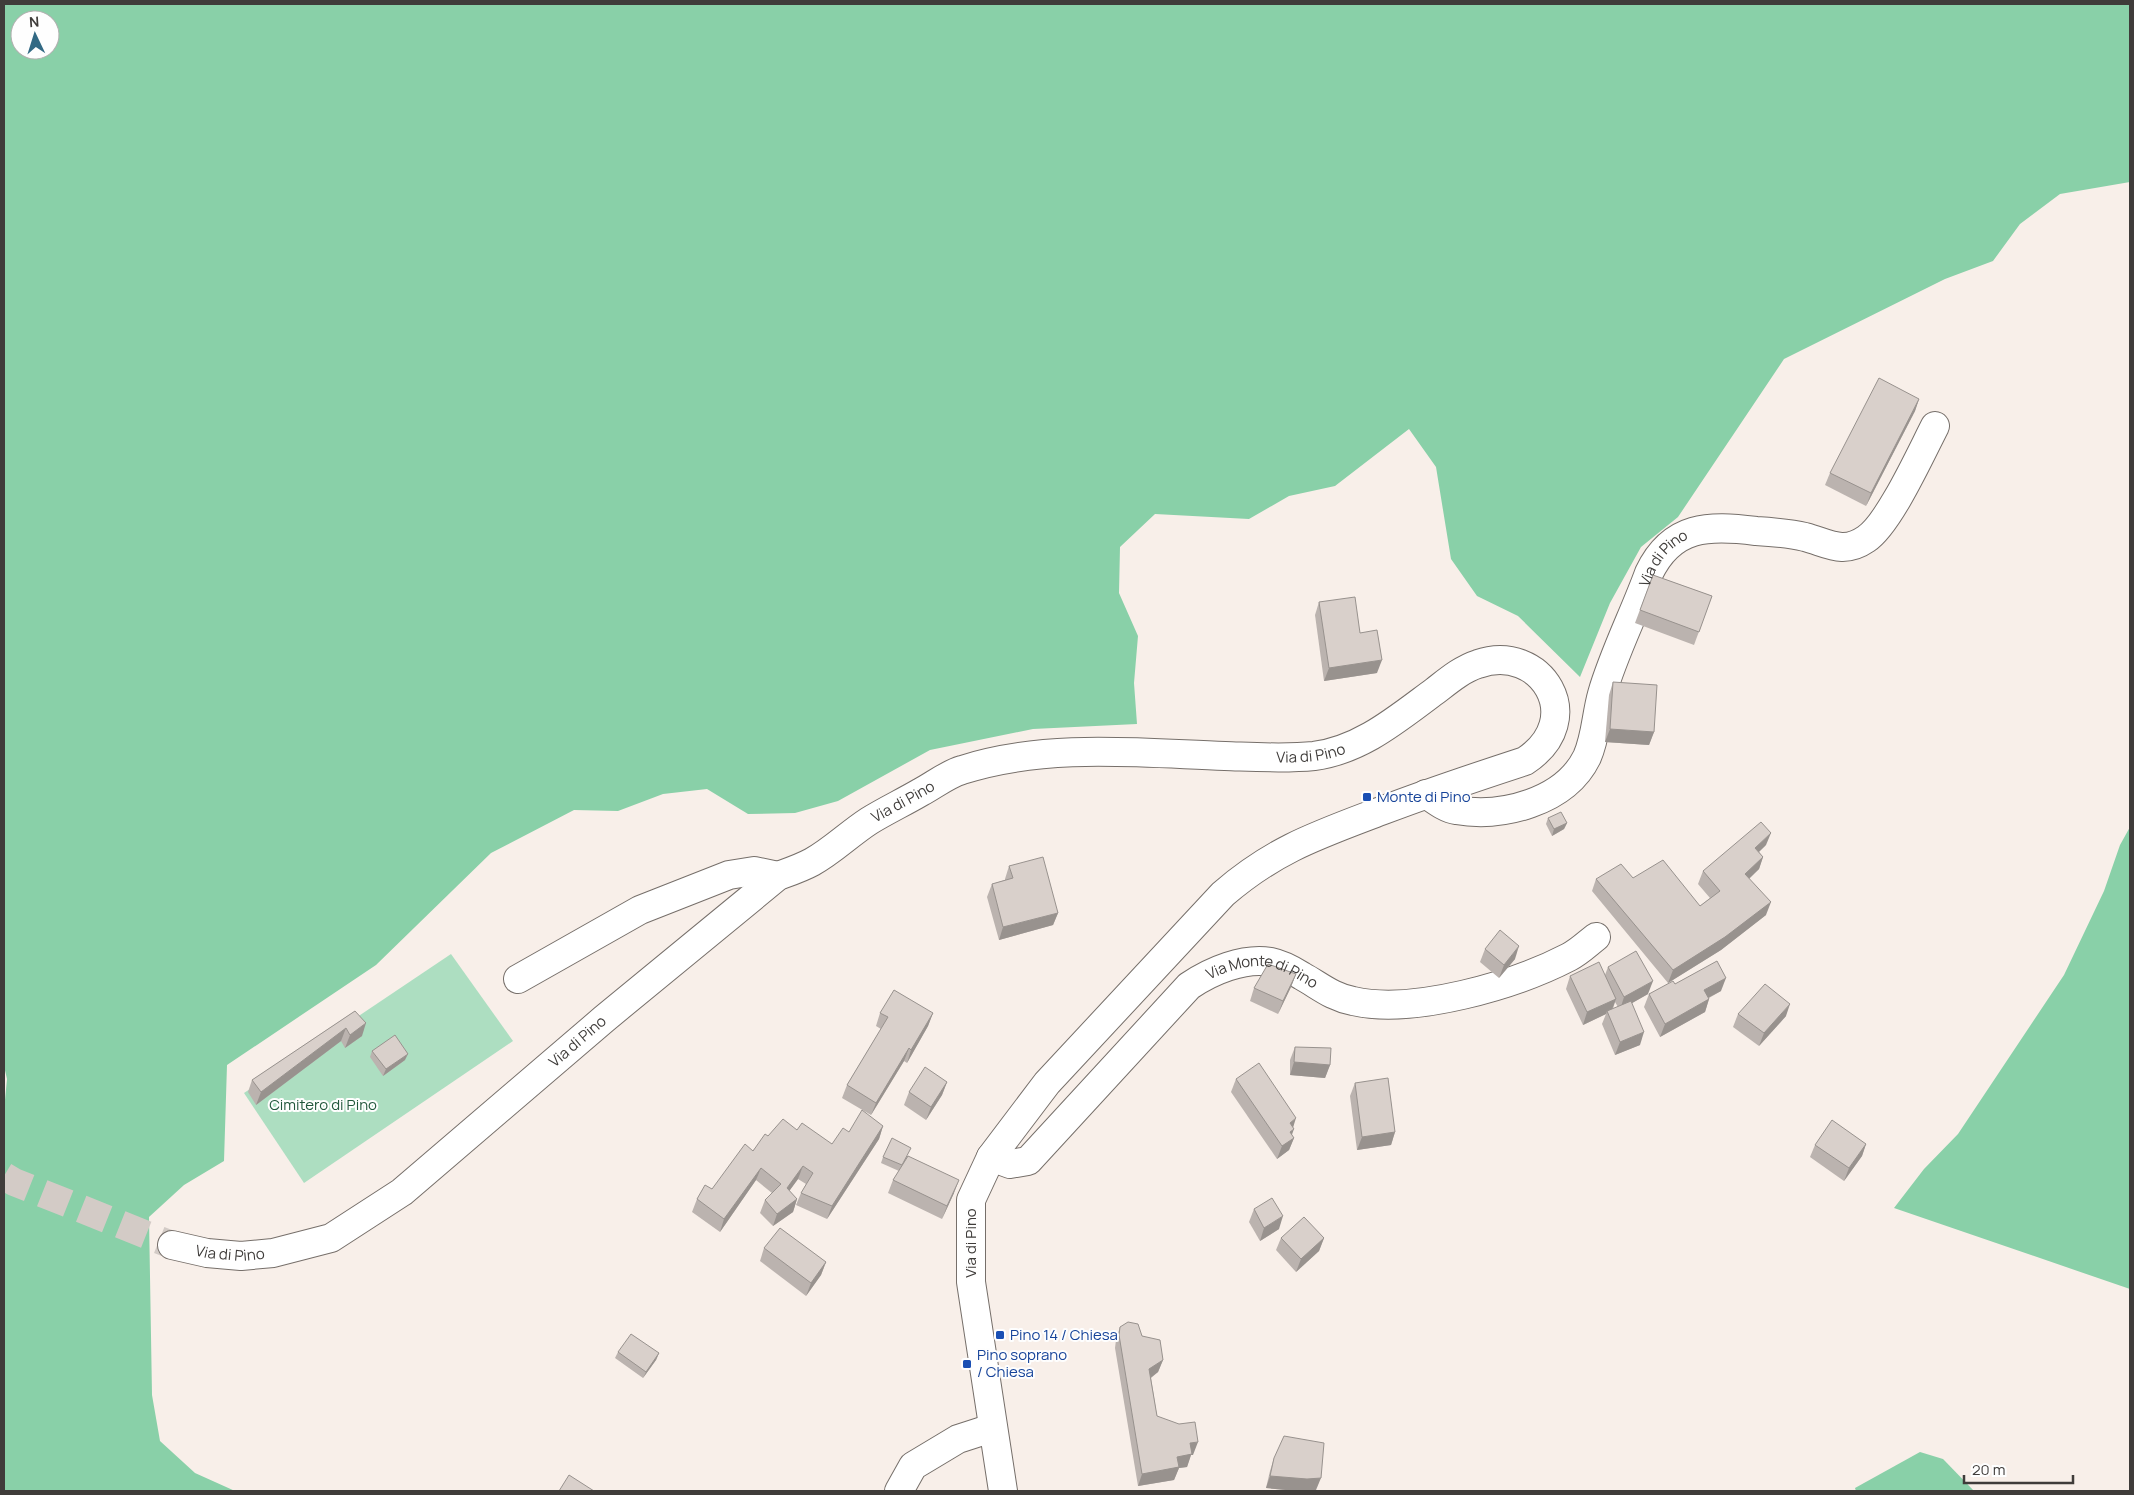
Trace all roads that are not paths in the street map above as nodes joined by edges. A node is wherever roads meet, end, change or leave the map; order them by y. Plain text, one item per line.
1 (1932, 432) dead end
2 (1426, 794) junction
3 (778, 876) junction
4 (1596, 937) dead end
5 (518, 979) dead end
6 (991, 1157) junction
7 (172, 1245) tunnel mouth
8 (992, 1428) junction
9 (899, 1491) edge
10 (1002, 1491) edge

1 - 2 street, Via di Pino
2 - 3 street, Via di Pino
2 - 6 street, Via di Pino
3 - 5 street
3 - 7 street, Via di Pino
4 - 6 street, Via Monte di Pino
6 - 8 street, Via di Pino
8 - 9 street
8 - 10 street, Via di Pino

